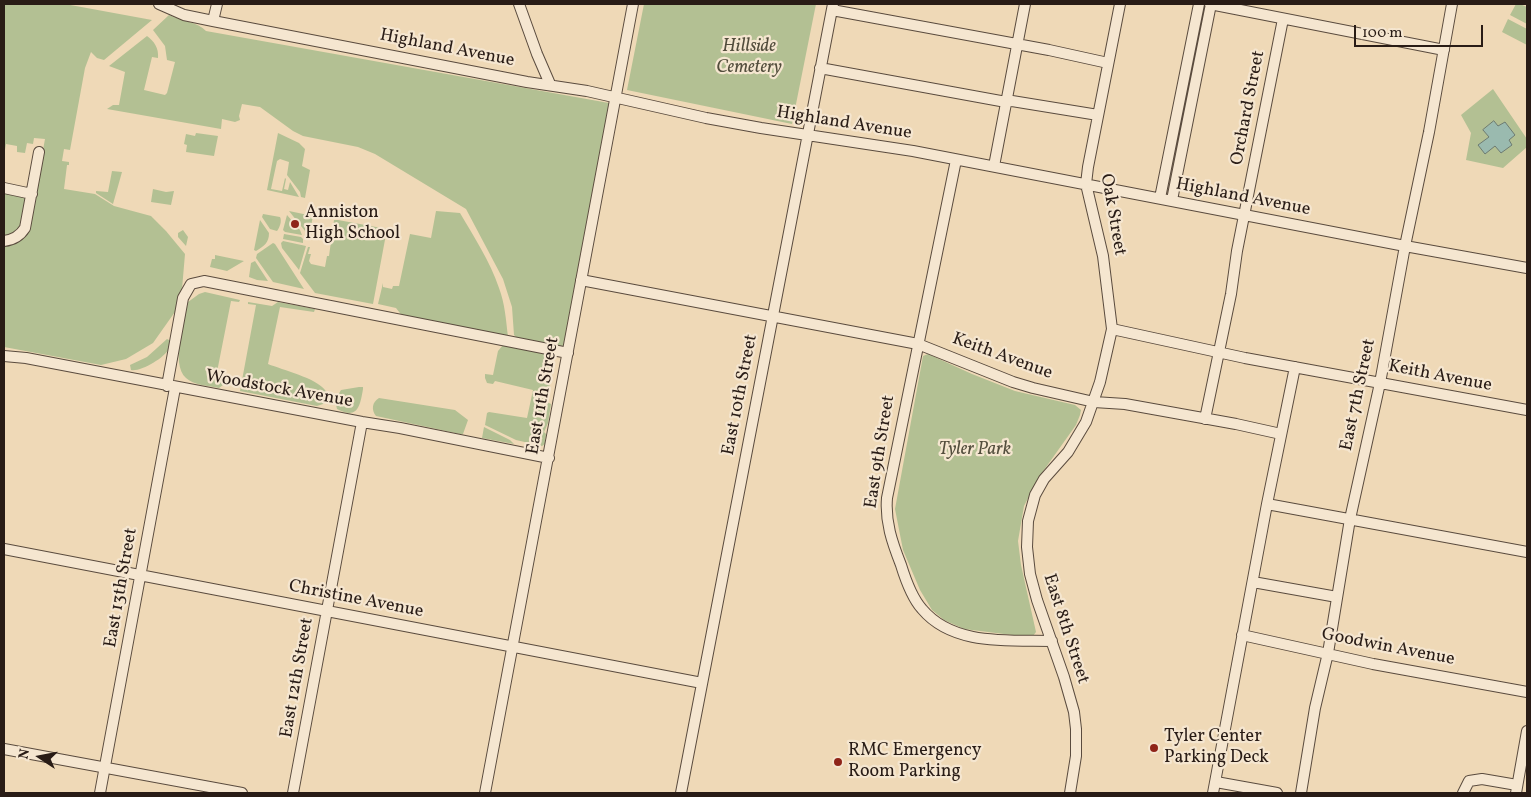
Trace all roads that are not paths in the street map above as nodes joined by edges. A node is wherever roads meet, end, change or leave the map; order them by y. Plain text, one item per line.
1 (159, 4) edge
2 (217, 4) edge
3 (519, 4) edge
4 (633, 4) edge
5 (1025, 4) edge
6 (1120, 4) edge
7 (1199, 4) edge
8 (1211, 4) edge
9 (1452, 4) edge
10 (832, 7) edge
11 (1283, 19) junction
12 (213, 21) junction
13 (1017, 45) junction
14 (1444, 50) junction
15 (1108, 63) junction
16 (820, 68) junction
17 (550, 84) junction
18 (616, 98) junction
19 (1006, 102) junction
20 (1178, 109) junction
21 (1190, 111) junction
22 (1098, 115) junction
23 (808, 134) junction
24 (39, 152) dead end
25 (956, 160) junction
26 (994, 166) junction
27 (1086, 184) junction
28 (4, 188) edge
29 (32, 194) junction
30 (1160, 198) junction
31 (1172, 200) junction
32 (1244, 215) junction
33 (4, 241) edge
34 (1405, 246) junction
35 (1527, 268) edge
36 (581, 280) junction
37 (773, 316) junction
38 (1112, 329) junction
39 (918, 344) junction
40 (1218, 351) junction
41 (568, 353) junction
42 (4, 356) edge
43 (1296, 366) junction
44 (1380, 383) junction
45 (171, 387) junction
46 (1094, 402) junction
47 (1527, 410) edge
48 (1205, 418) junction
49 (362, 422) junction
50 (1281, 434) junction
51 (549, 458) junction
52 (1267, 504) junction
53 (1350, 519) junction
54 (4, 549) edge
55 (1527, 552) edge
56 (140, 575) junction
57 (1253, 582) junction
58 (1336, 597) junction
59 (327, 612) junction
60 (1242, 635) junction
61 (1052, 641) junction
62 (513, 646) junction
63 (1328, 653) junction
64 (702, 682) junction
65 (1527, 692) edge
66 (1527, 730) edge
67 (4, 749) edge
68 (105, 767) junction
69 (1216, 782) junction
70 (1516, 789) edge
71 (100, 793) edge
72 (242, 793) edge
73 (293, 793) edge
74 (485, 793) edge
75 (681, 793) edge
76 (1070, 793) edge
77 (1213, 793) edge
78 (1277, 793) edge
79 (1301, 793) edge
80 (1463, 793) edge

1 - 12 street, Highland Avenue
2 - 12 street
3 - 17 street
4 - 18 street, East 11th Street
5 - 13 street
6 - 15 street, Oak Street
7 - 20 street
8 - 11 street
8 - 21 street
9 - 14 street, East 7th Street
10 - 13 street
10 - 16 street, East 10th Street
11 - 14 street
11 - 32 street, Orchard Street
12 - 17 street, Highland Avenue
13 - 15 street
13 - 19 street
14 - 34 street, East 7th Street
15 - 22 street, Oak Street
16 - 19 street
16 - 23 street, East 10th Street
17 - 18 street, Highland Avenue
18 - 23 street, Highland Avenue
18 - 36 street, East 11th Street
19 - 22 street
19 - 26 street
20 - 21 street
20 - 30 street
21 - 31 street
22 - 27 street, Oak Street
23 - 25 street, Highland Avenue
23 - 37 street, East 10th Street
24 - 29 street
25 - 26 street, Highland Avenue
25 - 39 street, East 9th Street
26 - 27 street, Highland Avenue
27 - 30 street, Highland Avenue
27 - 38 street, Oak Street
28 - 29 street
29 - 33 street
30 - 31 street, Highland Avenue
31 - 32 street, Highland Avenue
32 - 34 street, Highland Avenue
32 - 40 street, Orchard Street
34 - 35 street, Highland Avenue
34 - 44 street, East 7th Street
36 - 37 street, Keith Avenue
36 - 41 street, East 11th Street
37 - 39 street, Keith Avenue
37 - 64 street, East 10th Street
38 - 40 street, Keith Avenue
38 - 46 street, Oak Street
39 - 46 street, Keith Avenue
39 - 61 street, East 9th Street
40 - 43 street, Keith Avenue
40 - 48 street, Orchard Street
41 - 45 street, East 13th Street
41 - 51 street, East 11th Street
42 - 45 street, Woodstock Avenue
43 - 44 street, Keith Avenue
43 - 50 street
44 - 47 street, Keith Avenue
44 - 53 street, East 7th Street
45 - 49 street, Woodstock Avenue
45 - 56 street, East 13th Street
46 - 48 street, Keith Avenue
46 - 61 street, East 8th Street
48 - 50 street, Keith Avenue
49 - 51 street, Woodstock Avenue
49 - 59 street, East 12th Street
50 - 52 street
51 - 62 street, East 11th Street
52 - 53 street
52 - 57 street
53 - 55 street
53 - 58 street, East 7th Street
54 - 56 street, Christine Avenue
56 - 59 street, Christine Avenue
56 - 68 street, East 13th Street
57 - 58 street
57 - 60 street
58 - 63 street, East 7th Street
59 - 62 street, Christine Avenue
59 - 73 street, East 12th Street
60 - 63 street, Goodwin Avenue
60 - 69 street
61 - 76 street, East 8th Street
62 - 64 street, Christine Avenue
62 - 74 street, East 11th Street
63 - 65 street, Goodwin Avenue
63 - 79 street, East 7th Street
64 - 75 street, East 10th Street
66 - 70 street
67 - 68 street
68 - 71 street, East 13th Street
68 - 72 street
69 - 77 street
69 - 78 street
70 - 80 street

